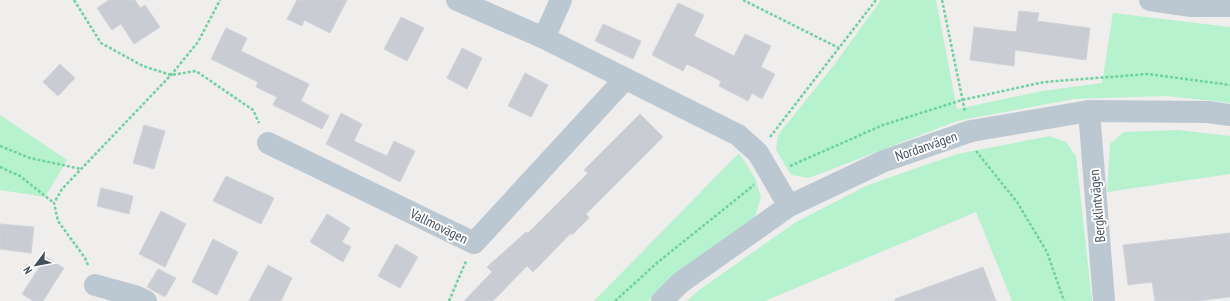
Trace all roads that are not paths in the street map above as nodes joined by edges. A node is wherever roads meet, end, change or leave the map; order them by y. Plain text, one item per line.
1 (457, 0) edge
2 (561, 0) edge
3 (1150, 0) edge
4 (1230, 6) edge
5 (544, 38) junction
6 (625, 79) junction
7 (1089, 111) junction
8 (1230, 115) edge
9 (268, 143) road end
10 (789, 206) junction
11 (95, 285) road end
12 (146, 301) edge
13 (662, 301) edge
14 (1104, 301) edge

1 - 5 street
2 - 5 street
3 - 4 street
5 - 6 street
6 - 9 street, Vallmovägen
6 - 10 street
7 - 8 street, Nordanvägen
7 - 10 street, Nordanvägen
7 - 14 street, Bergklintvägen
10 - 13 street, Nordanvägen
11 - 12 street

